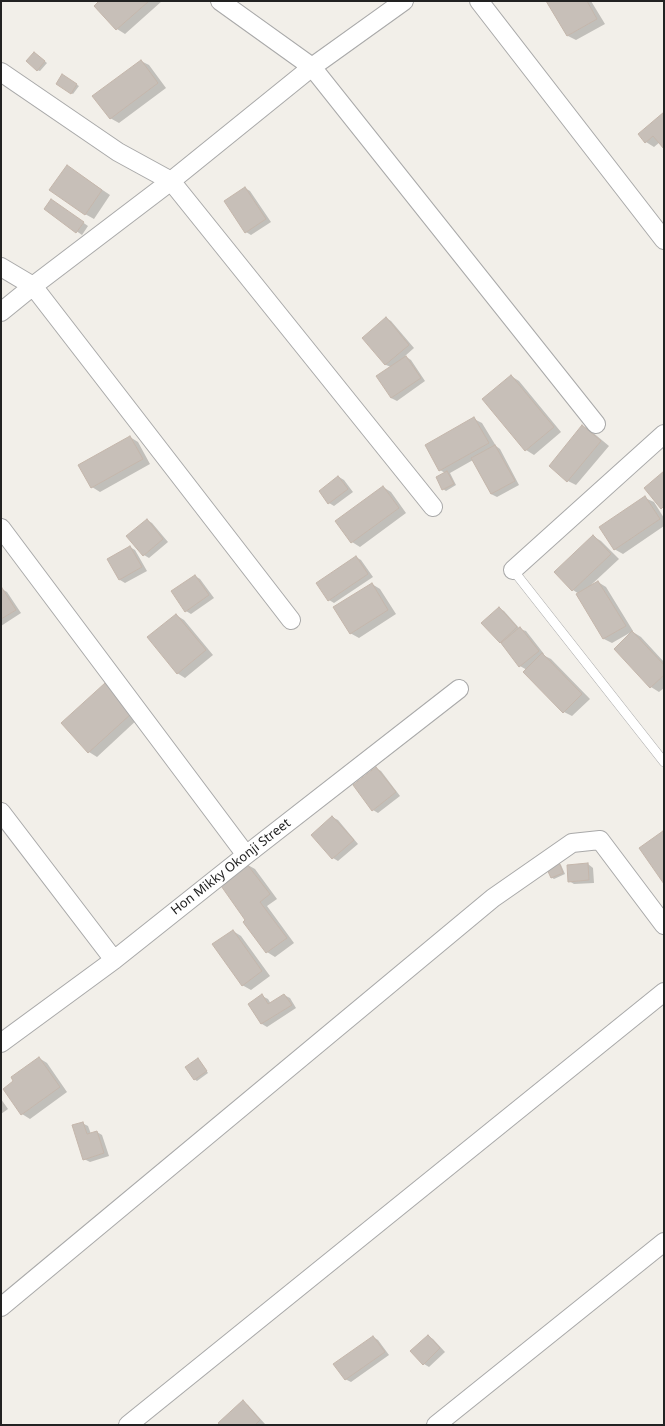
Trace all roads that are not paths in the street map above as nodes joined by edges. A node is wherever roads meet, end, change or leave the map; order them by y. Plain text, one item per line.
1 (220, 1) edge
2 (404, 1) edge
3 (478, 1) edge
4 (312, 67) junction
5 (1, 72) edge
6 (171, 181) junction
7 (664, 240) edge
8 (1, 268) edge
9 (33, 286) junction
10 (1, 312) edge
11 (596, 424) dead end
12 (664, 434) edge
13 (433, 507) dead end
14 (1, 528) edge
15 (513, 570) joint
16 (291, 620) dead end
17 (459, 689) dead end
18 (663, 758) edge
19 (3, 818) edge
20 (246, 855) junction
21 (664, 925) edge
22 (114, 960) junction
23 (664, 992) edge
24 (1, 1043) edge
25 (664, 1242) edge
26 (1, 1308) edge
27 (128, 1425) edge
28 (436, 1425) edge

1 - 4 street
2 - 4 street
3 - 7 street
4 - 6 street
4 - 11 street
5 - 6 street
6 - 9 street
6 - 13 street
8 - 9 street
9 - 10 street
9 - 16 street
12 - 15 street
14 - 20 street
15 - 18 lane
17 - 20 street, Hon Mikky Okonji Street
19 - 22 street
20 - 22 street, Hon Mikky Okonji Street
21 - 26 street
22 - 24 street, Hon Mikky Okonji Street
23 - 27 street
25 - 28 street

